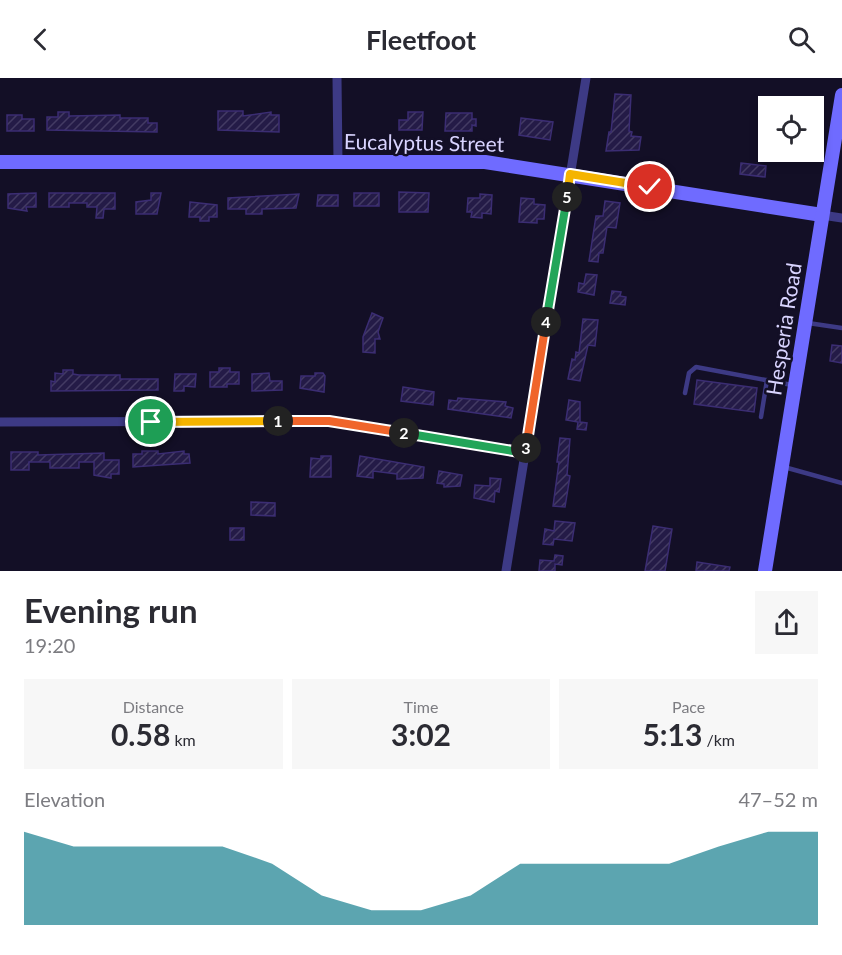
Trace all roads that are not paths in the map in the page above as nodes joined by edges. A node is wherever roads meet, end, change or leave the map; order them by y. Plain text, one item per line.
1 (337, 78) edge
2 (586, 78) edge
3 (842, 95) edge
4 (839, 129) edge
5 (0, 162) edge
6 (338, 162) junction
7 (570, 174) junction
8 (822, 215) junction
9 (842, 218) edge
10 (805, 322) junction
11 (842, 328) edge
12 (767, 380) junction
13 (795, 385) junction
14 (685, 393) dead end
15 (761, 417) dead end
16 (0, 422) edge
17 (525, 453) junction
18 (782, 467) junction
19 (842, 483) edge
20 (506, 571) edge
21 (765, 571) edge

1 - 6 street
2 - 7 street
3 - 4 main road, Hesperia Road
4 - 8 main road, Hesperia Road
5 - 6 main road, Eucalyptus Street
6 - 7 main road, Eucalyptus Street
7 - 8 main road, Eucalyptus Street
7 - 17 street
8 - 9 street, Eucalyptus Street
8 - 10 main road, Hesperia Road
10 - 11 lane
10 - 13 main road, Hesperia Road
12 - 13 lane
12 - 14 lane
12 - 15 lane
13 - 18 main road, Hesperia Road
16 - 17 street
17 - 20 street
18 - 19 lane
18 - 21 main road, Hesperia Road

